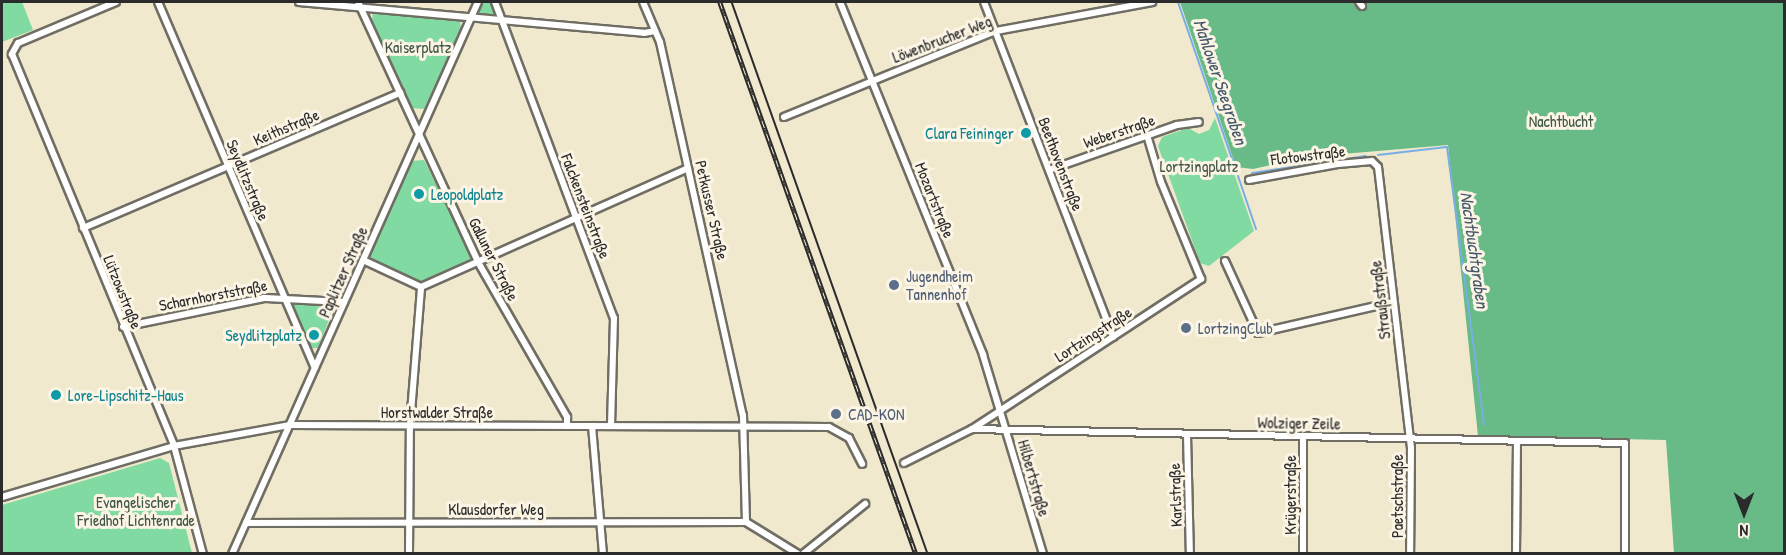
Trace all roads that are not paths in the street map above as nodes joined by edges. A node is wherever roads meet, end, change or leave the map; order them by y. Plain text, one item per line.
1 (116, 2) edge
2 (158, 2) edge
3 (299, 2) edge
4 (478, 2) edge
5 (495, 2) edge
6 (644, 2) edge
7 (840, 2) edge
8 (984, 2) edge
9 (1152, 2) edge
10 (360, 4) edge
11 (471, 17) junction
12 (503, 20) junction
13 (656, 31) junction
14 (996, 31) junction
15 (872, 81) junction
16 (400, 93) junction
17 (784, 117) dead end
18 (1199, 122) dead end
19 (419, 135) junction
20 (1147, 135) junction
21 (1372, 161) joint
22 (228, 167) junction
23 (688, 168) junction
24 (1049, 170) junction
25 (1249, 180) dead end
26 (576, 217) junction
27 (83, 228) junction
28 (363, 260) junction
29 (1225, 261) dead end
30 (478, 262) junction
31 (421, 287) junction
32 (282, 297) junction
33 (344, 302) junction
34 (1393, 302) junction
35 (123, 327) junction
36 (1113, 337) junction
37 (315, 368) junction
38 (1000, 411) junction
39 (290, 425) junction
40 (410, 425) junction
41 (567, 426) junction
42 (592, 426) junction
43 (611, 426) junction
44 (745, 427) junction
45 (972, 429) junction
46 (1006, 431) junction
47 (1187, 435) junction
48 (1303, 437) junction
49 (1410, 439) junction
50 (1517, 441) junction
51 (174, 446) junction
52 (904, 463) dead end
53 (862, 464) dead end
54 (2, 497) edge
55 (865, 504) dead end
56 (600, 522) junction
57 (746, 522) junction
58 (246, 523) junction
59 (410, 523) junction
60 (203, 554) edge
61 (232, 554) edge
62 (409, 554) edge
63 (603, 554) edge
64 (798, 554) edge
65 (803, 554) edge
66 (1042, 554) edge
67 (1190, 554) edge
68 (1303, 554) edge
69 (1410, 554) edge
70 (1516, 554) edge
71 (1625, 554) edge

1 - 27 street, Lützowstraße
2 - 22 street, Seydlitzstraße
3 - 10 street
4 - 11 street, Paplitzer Straße
5 - 12 street, Falckensteinstraße
6 - 13 street, Petkusser Straße
7 - 15 street, Mozartstraße
8 - 14 street, Beethovenstraße
9 - 14 street, Löwenbrucher Weg
10 - 11 street
10 - 16 street, Galluner Straße
11 - 12 street
11 - 19 street, Paplitzer Straße
12 - 13 street
12 - 26 street, Falckensteinstraße
13 - 23 street, Petkusser Straße
14 - 15 street, Löwenbrucher Weg
14 - 24 street, Beethovenstraße
15 - 17 street, Löwenbrucher Weg
15 - 38 street, Mozartstraße
16 - 19 street, Galluner Straße
16 - 22 street, Keithstraße
18 - 20 street, Weberstraße
19 - 28 street, Paplitzer Straße
19 - 30 street, Galluner Straße
20 - 24 street, Weberstraße
20 - 36 street, Lortzingstraße
21 - 25 street, Flotowstraße
21 - 34 street, Straußstraße
22 - 27 street, Keithstraße
22 - 32 street, Seydlitzstraße
23 - 26 street
23 - 44 street, Petkusser Straße
24 - 36 street, Beethovenstraße
26 - 30 street
26 - 43 street, Falckensteinstraße
27 - 35 street, Lützowstraße
28 - 31 street
28 - 33 street, Paplitzer Straße
29 - 34 street
30 - 31 street
30 - 41 street, Galluner Straße
31 - 40 street
32 - 33 street, Scharnhorststraße
32 - 35 street, Scharnhorststraße
32 - 37 street, Seydlitzstraße
33 - 37 street, Paplitzer Straße
34 - 49 street, Straußstraße
35 - 51 street, Lützowstraße
36 - 38 street, Lortzingstraße
37 - 39 street, Paplitzer Straße
38 - 45 street, Wolziger Zeile
38 - 46 street, Hilbertstraße
39 - 40 street, Horstwalder Straße
39 - 51 street, Horstwalder Straße
39 - 58 street, Paplitzer Straße
40 - 41 street, Horstwalder Straße
40 - 59 street
41 - 42 street, Horstwalder Straße
42 - 43 street, Horstwalder Straße
42 - 56 street
43 - 44 street, Horstwalder Straße
44 - 53 street, Horstwalder Straße
44 - 57 street, Petkusser Straße
45 - 46 street, Wolziger Zeile
45 - 52 street, Wolziger Zeile
46 - 47 street, Wolziger Zeile
46 - 66 street, Hilbertstraße
47 - 48 street, Wolziger Zeile
47 - 67 street, Karlstraße
48 - 49 street, Wolziger Zeile
48 - 68 street, Krügerstraße
49 - 50 street, Wolziger Zeile
49 - 69 street, Paetschstraße
50 - 70 street
50 - 71 street, Wolziger Zeile
51 - 54 street, Horstwalder Straße
51 - 60 street, Lützowstraße
55 - 65 street
56 - 57 street, Klausdorfer Weg
56 - 59 street, Klausdorfer Weg
56 - 63 street
57 - 64 street
58 - 59 street, Klausdorfer Weg
58 - 61 street, Paplitzer Straße
59 - 62 street

